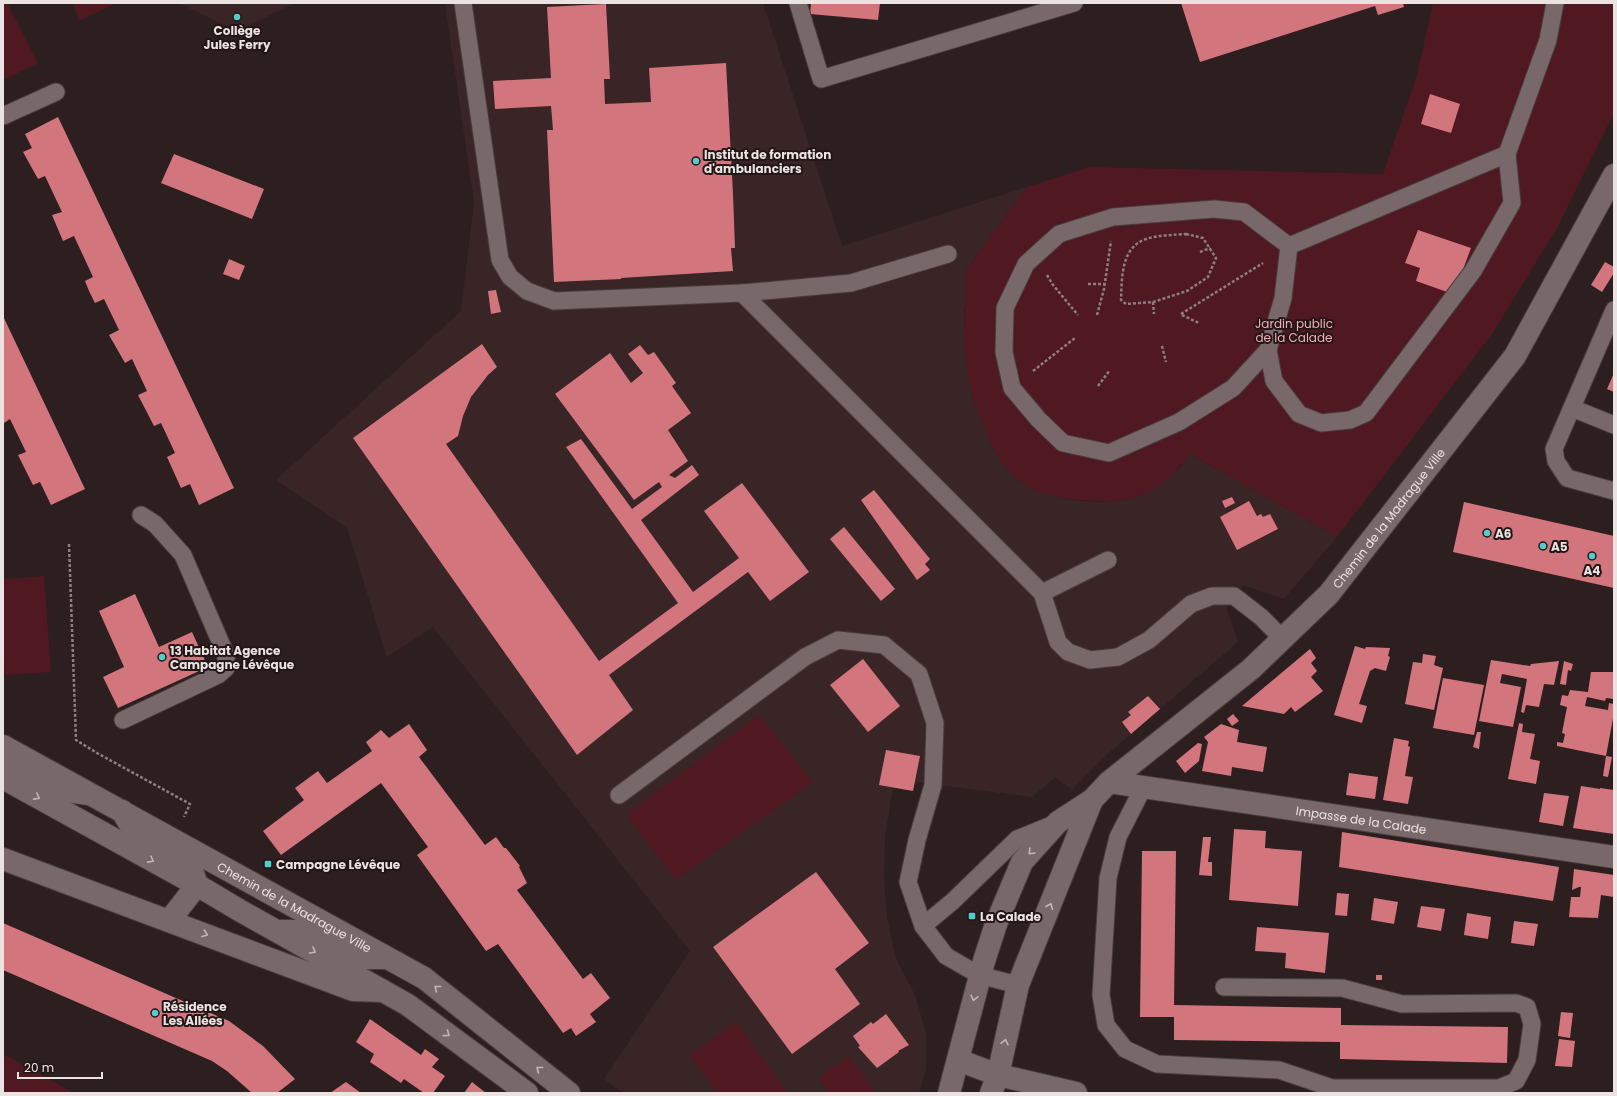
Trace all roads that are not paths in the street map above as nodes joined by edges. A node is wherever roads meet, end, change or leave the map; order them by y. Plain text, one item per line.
1 (463, 3) edge
2 (798, 3) edge
3 (1074, 3) edge
4 (1555, 3) edge
5 (56, 92) dead end
6 (3, 116) edge
7 (1507, 154) junction
8 (1614, 175) edge
9 (1289, 246) junction
10 (948, 254) dead end
11 (742, 292) junction
12 (1614, 310) edge
13 (1268, 350) junction
14 (1572, 408) junction
15 (1614, 425) edge
16 (1614, 491) edge
17 (141, 515) dead end
18 (1108, 560) dead end
19 (1042, 593) junction
20 (1283, 639) junction
21 (123, 720) dead end
22 (3, 746) edge
23 (3, 764) edge
24 (3, 778) edge
25 (1109, 782) junction
26 (1143, 788) junction
27 (88, 794) junction
28 (619, 796) dead end
29 (1092, 800) junction
30 (122, 811) junction
31 (1058, 822) junction
32 (1614, 857) edge
33 (3, 859) edge
34 (197, 885) junction
35 (169, 921) junction
36 (923, 926) junction
37 (278, 931) junction
38 (387, 958) junction
39 (979, 975) junction
40 (1018, 985) junction
41 (1224, 987) dead end
42 (383, 991) junction
43 (958, 1060) junction
44 (994, 1084) edge
45 (1048, 1090) edge
46 (527, 1093) edge
47 (569, 1093) edge
48 (949, 1093) edge
49 (1076, 1093) edge

1 - 11 lane
2 - 3 lane
4 - 7 lane
5 - 6 lane
7 - 9 lane
7 - 13 lane
8 - 20 street, Chemin de la Madrague Ville
9 - 13 lane
9 - 13 lane
10 - 11 lane
11 - 19 lane
12 - 14 lane
14 - 15 lane
14 - 16 lane
17 - 21 lane
18 - 19 lane
19 - 20 lane
20 - 25 street, Chemin de la Madrague Ville
22 - 27 street, Chemin de la Madrague Ville
23 - 27 street
24 -> 34 street
25 - 26 street, Impasse de la Calade
25 - 29 street, Chemin de la Madrague Ville
26 - 32 street, Impasse de la Calade
26 - 41 lane
27 - 30 street, Chemin de la Madrague Ville
28 - 36 lane
29 - 31 street, Chemin de la Madrague Ville
40 -> 29 street, Chemin de la Madrague Ville
30 - 34 street
30 - 38 street, Chemin de la Madrague Ville
31 - 36 lane
31 -> 39 street, Chemin de la Madrague Ville
33 - 35 street
34 - 35 street
34 - 37 street
35 -> 42 street
36 - 39 lane
37 - 38 street
37 -> 42 street
47 -> 38 street, Chemin de la Madrague Ville
39 - 40 lane
39 -> 43 street, Chemin de la Madrague Ville
44 -> 40 street, Chemin de la Madrague Ville
42 -> 46 street
43 - 44 street
43 - 48 street, Chemin de la Madrague Ville
44 - 45 street
45 - 49 street

